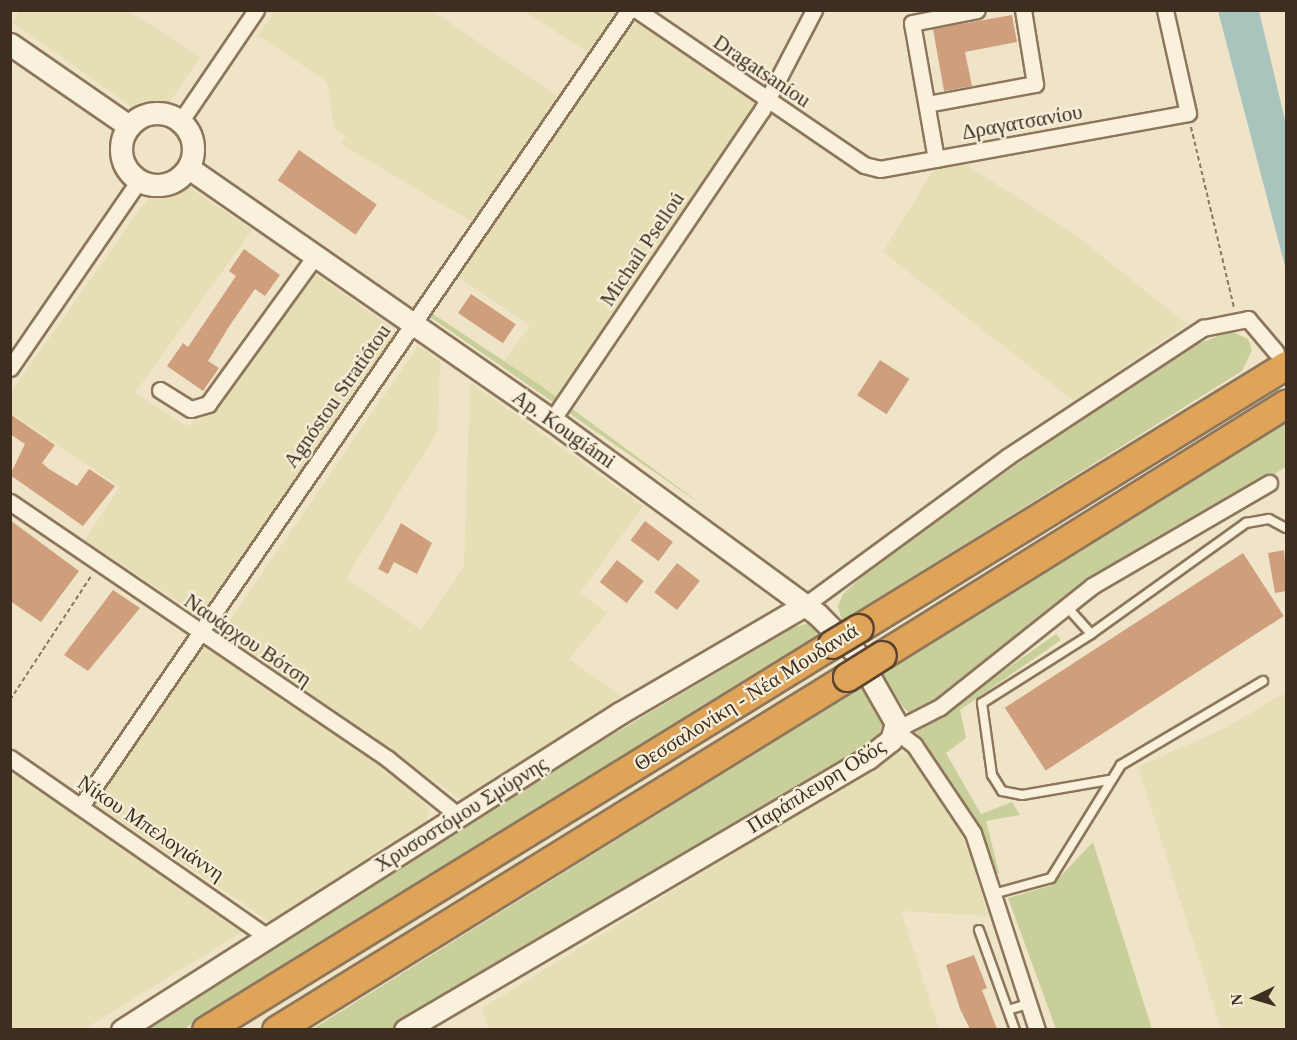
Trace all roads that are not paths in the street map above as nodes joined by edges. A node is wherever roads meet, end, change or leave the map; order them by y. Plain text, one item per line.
1 (256, 10) edge
2 (629, 10) edge
3 (637, 10) edge
4 (814, 10) edge
5 (977, 10) edge
6 (1023, 10) edge
7 (1166, 10) edge
8 (10, 44) edge
9 (767, 100) junction
10 (927, 104) junction
11 (180, 122) junction
12 (129, 126) junction
13 (936, 159) junction
14 (189, 168) junction
15 (139, 180) junction
16 (315, 256) junction
17 (413, 324) junction
18 (1281, 358) edge
19 (10, 368) edge
20 (160, 390) dead end
21 (1287, 404) edge
22 (552, 420) junction
23 (1269, 483) dead end
24 (10, 502) edge
25 (1287, 528) edge
26 (776, 584) junction
27 (805, 605) junction
28 (1067, 607) junction
29 (782, 616) junction
30 (200, 633) junction
31 (1091, 634) junction
32 (1263, 681) dead end
33 (895, 730) junction
34 (10, 758) edge
35 (1109, 780) junction
36 (81, 806) junction
37 (459, 816) junction
38 (991, 895) junction
39 (979, 930) dead end
40 (266, 936) junction
41 (1028, 1004) junction
42 (1008, 1010) junction
43 (122, 1029) edge
44 (206, 1029) edge
45 (276, 1029) edge
46 (405, 1029) edge
47 (1015, 1029) edge
48 (1037, 1029) edge

1 - 11 street
2 - 17 street, Agnóstou Stratiótou
3 - 9 street, Dragatsaníou
4 - 9 street, Michaíl Pselloú
5 - 10 street
6 - 10 street
7 - 13 street, Δραγατσανίου
8 - 12 street
9 - 13 street, Dragatsaníou
9 - 22 street, Michaíl Pselloú
10 - 13 street
11 - 12 street
11 - 14 street
12 - 15 street
14 - 15 street
14 - 16 street, Ap. Kougiámi
15 - 19 street
16 - 17 street, Ap. Kougiámi
16 - 20 street
17 - 22 street, Ap. Kougiámi
17 - 30 street, Agnóstou Stratiótou
18 - 27 street
18 - 44 highway, Θεσσαλονίκη - Νέα Μουδανιά, bridge
21 - 45 highway, Θεσσαλονίκη - Νέα Μουδανιά, bridge
22 - 26 street, Ap. Kougiámi
23 - 28 street, Παράπλευρη Οδός
24 - 30 street, Ναυάρχου Βότση
25 - 31 lane
26 - 27 street, Ap. Kougiámi
26 - 29 street
27 - 29 street, Χρυσοστόμου Σμύρνης
27 - 33 street, Ap. Kougiámi
28 - 31 lane
28 - 33 street, Παράπλευρη Οδός
29 - 37 street, Χρυσοστόμου Σμύρνης
30 - 36 street, Agnóstou Stratiótou
30 - 37 street, Ναυάρχου Βότση
31 - 35 lane
32 - 35 lane
33 - 38 street
33 - 46 street, Παράπλευρη Οδός
34 - 36 street, Νίκου Μπελογιάννη
35 - 38 lane
36 - 40 street, Νίκου Μπελογιάννη
37 - 40 street, Χρυσοστόμου Σμύρνης
38 - 41 street
39 - 42 lane
40 - 43 street, Χρυσοστόμου Σμύρνης
41 - 42 lane
41 - 48 street
42 - 47 lane

